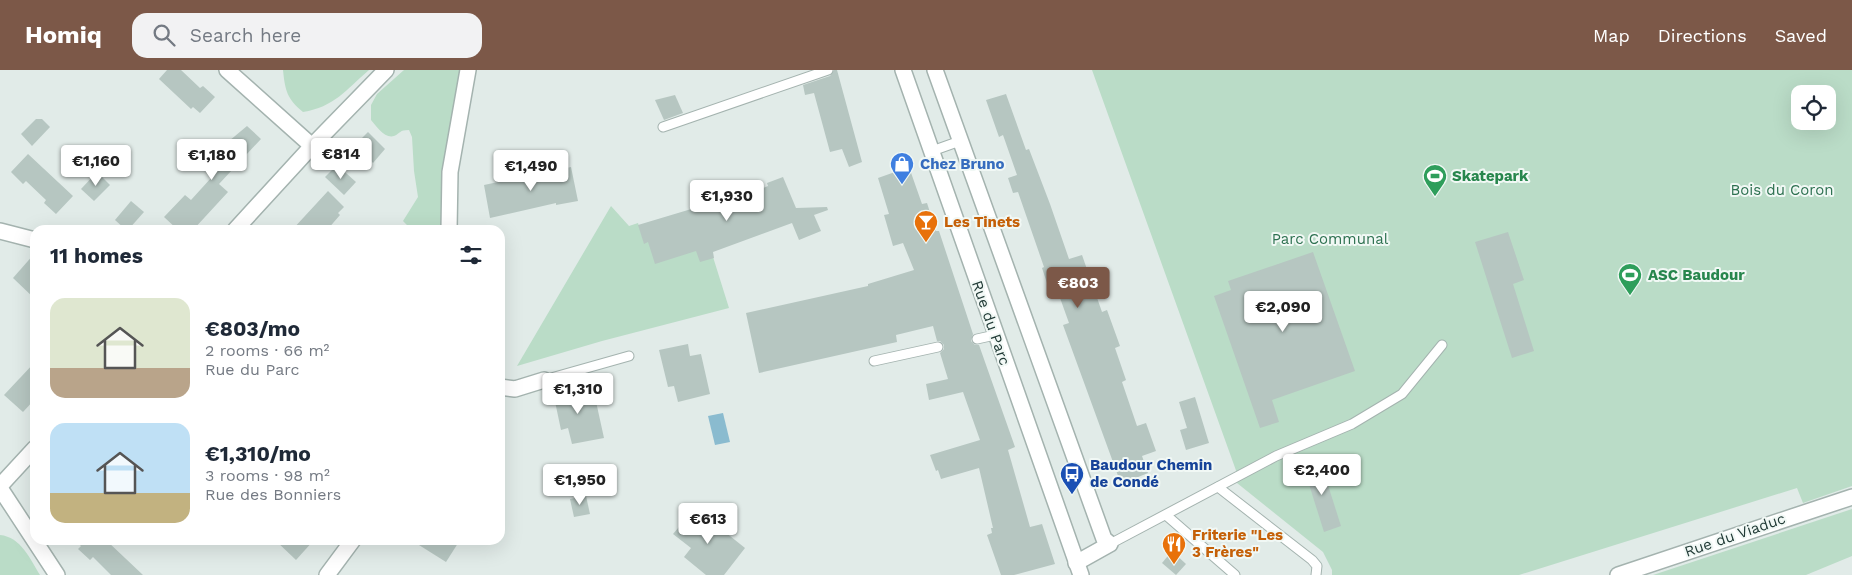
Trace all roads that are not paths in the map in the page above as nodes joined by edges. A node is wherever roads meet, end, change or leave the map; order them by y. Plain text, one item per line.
1 (227, 70) edge
2 (386, 70) edge
3 (468, 70) edge
4 (828, 70) edge
5 (903, 70) edge
6 (935, 70) edge
7 (663, 127) dead end
8 (960, 141) junction
9 (312, 146) junction
10 (932, 151) junction
11 (240, 225) edge
12 (449, 225) edge
13 (0, 231) edge
14 (30, 239) edge
15 (995, 335) junction
16 (977, 339) dead end
17 (1442, 345) dead end
18 (938, 347) dead end
19 (629, 356) dead end
20 (874, 361) dead end
21 (544, 380) joint
22 (505, 387) edge
23 (30, 454) edge
24 (0, 487) edge
25 (1218, 487) junction
26 (1852, 497) edge
27 (1166, 515) junction
28 (30, 533) edge
29 (1110, 544) junction
30 (38, 545) edge
31 (349, 545) edge
32 (1078, 569) edge
33 (57, 575) edge
34 (327, 575) edge
35 (1235, 575) edge
36 (1316, 575) edge
37 (1618, 575) edge

1 - 9 street
2 - 9 street
3 - 12 street
4 - 7 lane
5 - 10 street, Rue du Parc
6 - 8 street
8 - 10 lane
8 - 29 street
9 - 11 street
10 - 15 street, Rue du Parc
13 - 14 street
15 - 16 lane
15 - 32 street, Rue du Parc
17 - 25 lane
18 - 20 lane
19 - 21 lane
21 - 22 street
23 - 24 street
24 - 28 street
25 - 27 lane
25 - 36 lane
26 - 37 street, Rue du Viaduc
27 - 29 lane
27 - 35 lane
29 - 32 street
30 - 33 street
31 - 34 street

